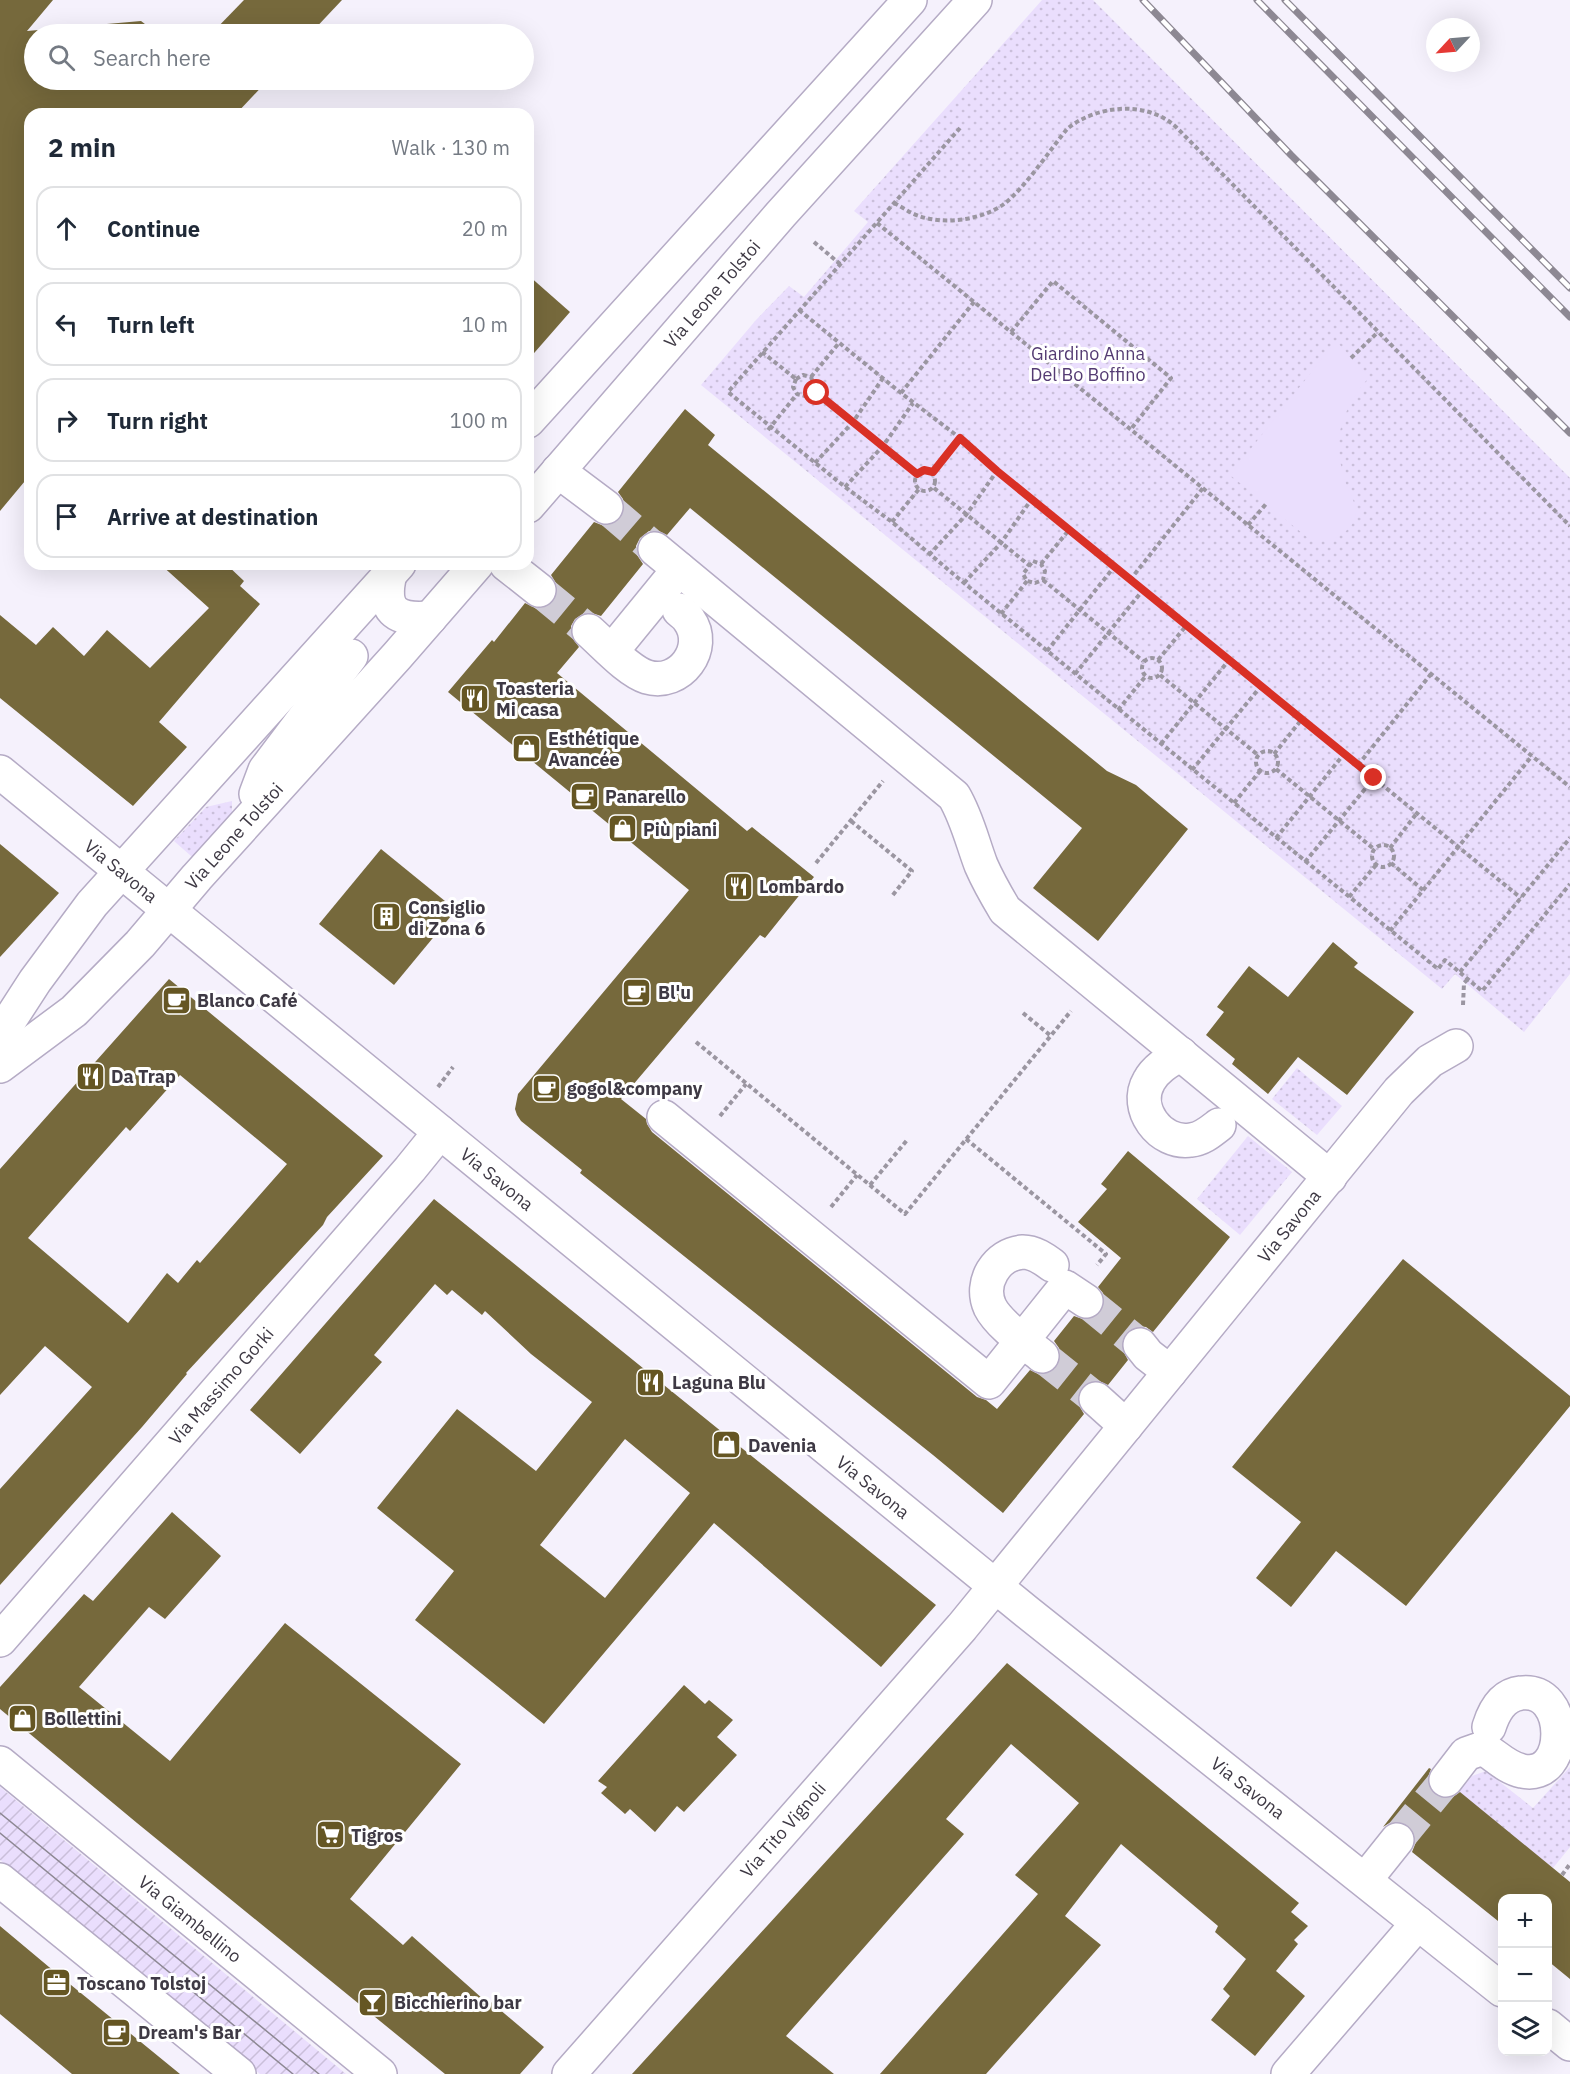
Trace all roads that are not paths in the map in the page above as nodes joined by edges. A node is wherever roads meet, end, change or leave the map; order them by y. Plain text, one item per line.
1 (910, 0) edge
2 (975, 0) edge
3 (864, 49) junction
4 (900, 84) junction
5 (534, 414) edge
6 (558, 471) junction
7 (534, 499) edge
8 (606, 507) tunnel mouth
9 (393, 570) edge
10 (394, 570) edge
11 (472, 570) edge
12 (514, 570) edge
13 (539, 590) tunnel mouth
14 (679, 610) dead end
15 (430, 618) junction
16 (0, 772) edge
17 (202, 781) junction
18 (243, 826) junction
19 (120, 871) junction
20 (169, 909) junction
21 (0, 1035) edge
22 (1456, 1046) dead end
23 (1181, 1054) junction
24 (0, 1066) edge
25 (664, 1117) dead end
26 (1219, 1125) dead end
27 (440, 1132) junction
28 (1330, 1177) junction
29 (1052, 1265) dead end
30 (1080, 1298) tunnel mouth
31 (1140, 1345) tunnel mouth
32 (1032, 1348) junction
33 (1170, 1372) junction
34 (1096, 1399) tunnel mouth
35 (1126, 1426) junction
36 (995, 1585) junction
37 (0, 1640) edge
38 (1565, 1704) edge
39 (1489, 1727) dead end
40 (0, 1763) edge
41 (1446, 1780) tunnel mouth
42 (1397, 1840) tunnel mouth
43 (0, 1880) edge
44 (1365, 1880) junction
45 (1418, 1923) junction
46 (1498, 1986) edge
47 (239, 2074) edge
48 (380, 2074) edge
49 (569, 2074) edge
50 (1288, 2074) edge

1 - 3 street
2 - 4 street, Via Leone Tolstoi
3 - 4 street
3 - 5 street
4 - 6 street, Via Leone Tolstoi
6 - 7 street, Via Leone Tolstoi
6 - 8 street
9 - 17 street
10 - 15 street
11 - 15 street, Via Leone Tolstoi
12 - 13 street
14 - 23 street
15 - 18 street, Via Leone Tolstoi
16 - 19 street, Via Savona
17 - 18 street
17 - 19 street
18 - 20 street, Via Leone Tolstoi
19 - 20 street, Via Savona
19 - 21 street
20 - 24 street, Via Leone Tolstoi
20 - 27 street, Via Savona
22 - 28 street, Via Savona
23 - 26 street
23 - 28 street
25 - 32 street
27 - 36 street, Via Savona
27 - 37 street, Via Massimo Gorki
28 - 33 street, Via Savona
29 - 32 street
30 - 32 street
31 - 33 street
33 - 35 street, Via Savona
34 - 35 street
35 - 36 street, Via Savona
36 - 44 street, Via Savona
36 - 49 street, Via Tito Vignoli
38 - 39 street
38 - 41 street
40 - 48 street, Via Giambellino
42 - 44 street
43 - 47 street
44 - 45 street, Via Savona
45 - 46 street, Via Savona
45 - 50 street

